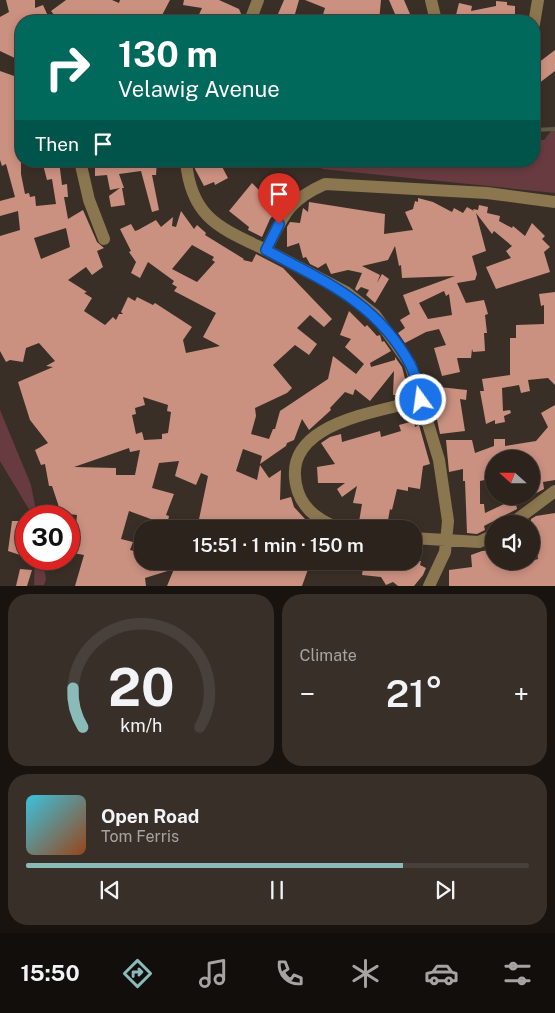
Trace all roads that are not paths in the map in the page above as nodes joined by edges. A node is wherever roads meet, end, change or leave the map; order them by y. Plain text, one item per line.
1 (258, 0) edge
2 (431, 0) edge
3 (538, 0) edge
4 (252, 15) edge
5 (435, 15) edge
6 (536, 15) edge
7 (82, 167) edge
8 (187, 167) edge
9 (555, 202) edge
10 (104, 239) dead end
11 (266, 250) junction
12 (421, 400) junction
13 (555, 491) edge
14 (523, 515) edge
15 (322, 520) edge
16 (422, 539) edge
17 (485, 539) edge
18 (446, 541) junction
19 (429, 586) edge

1 - 4 street
2 - 5 street
3 - 6 street
7 - 10 street
8 - 11 street
9 - 11 street
11 - 12 street
12 - 15 street
12 - 18 street
13 - 14 street
16 - 18 street
17 - 18 street
18 - 19 street

